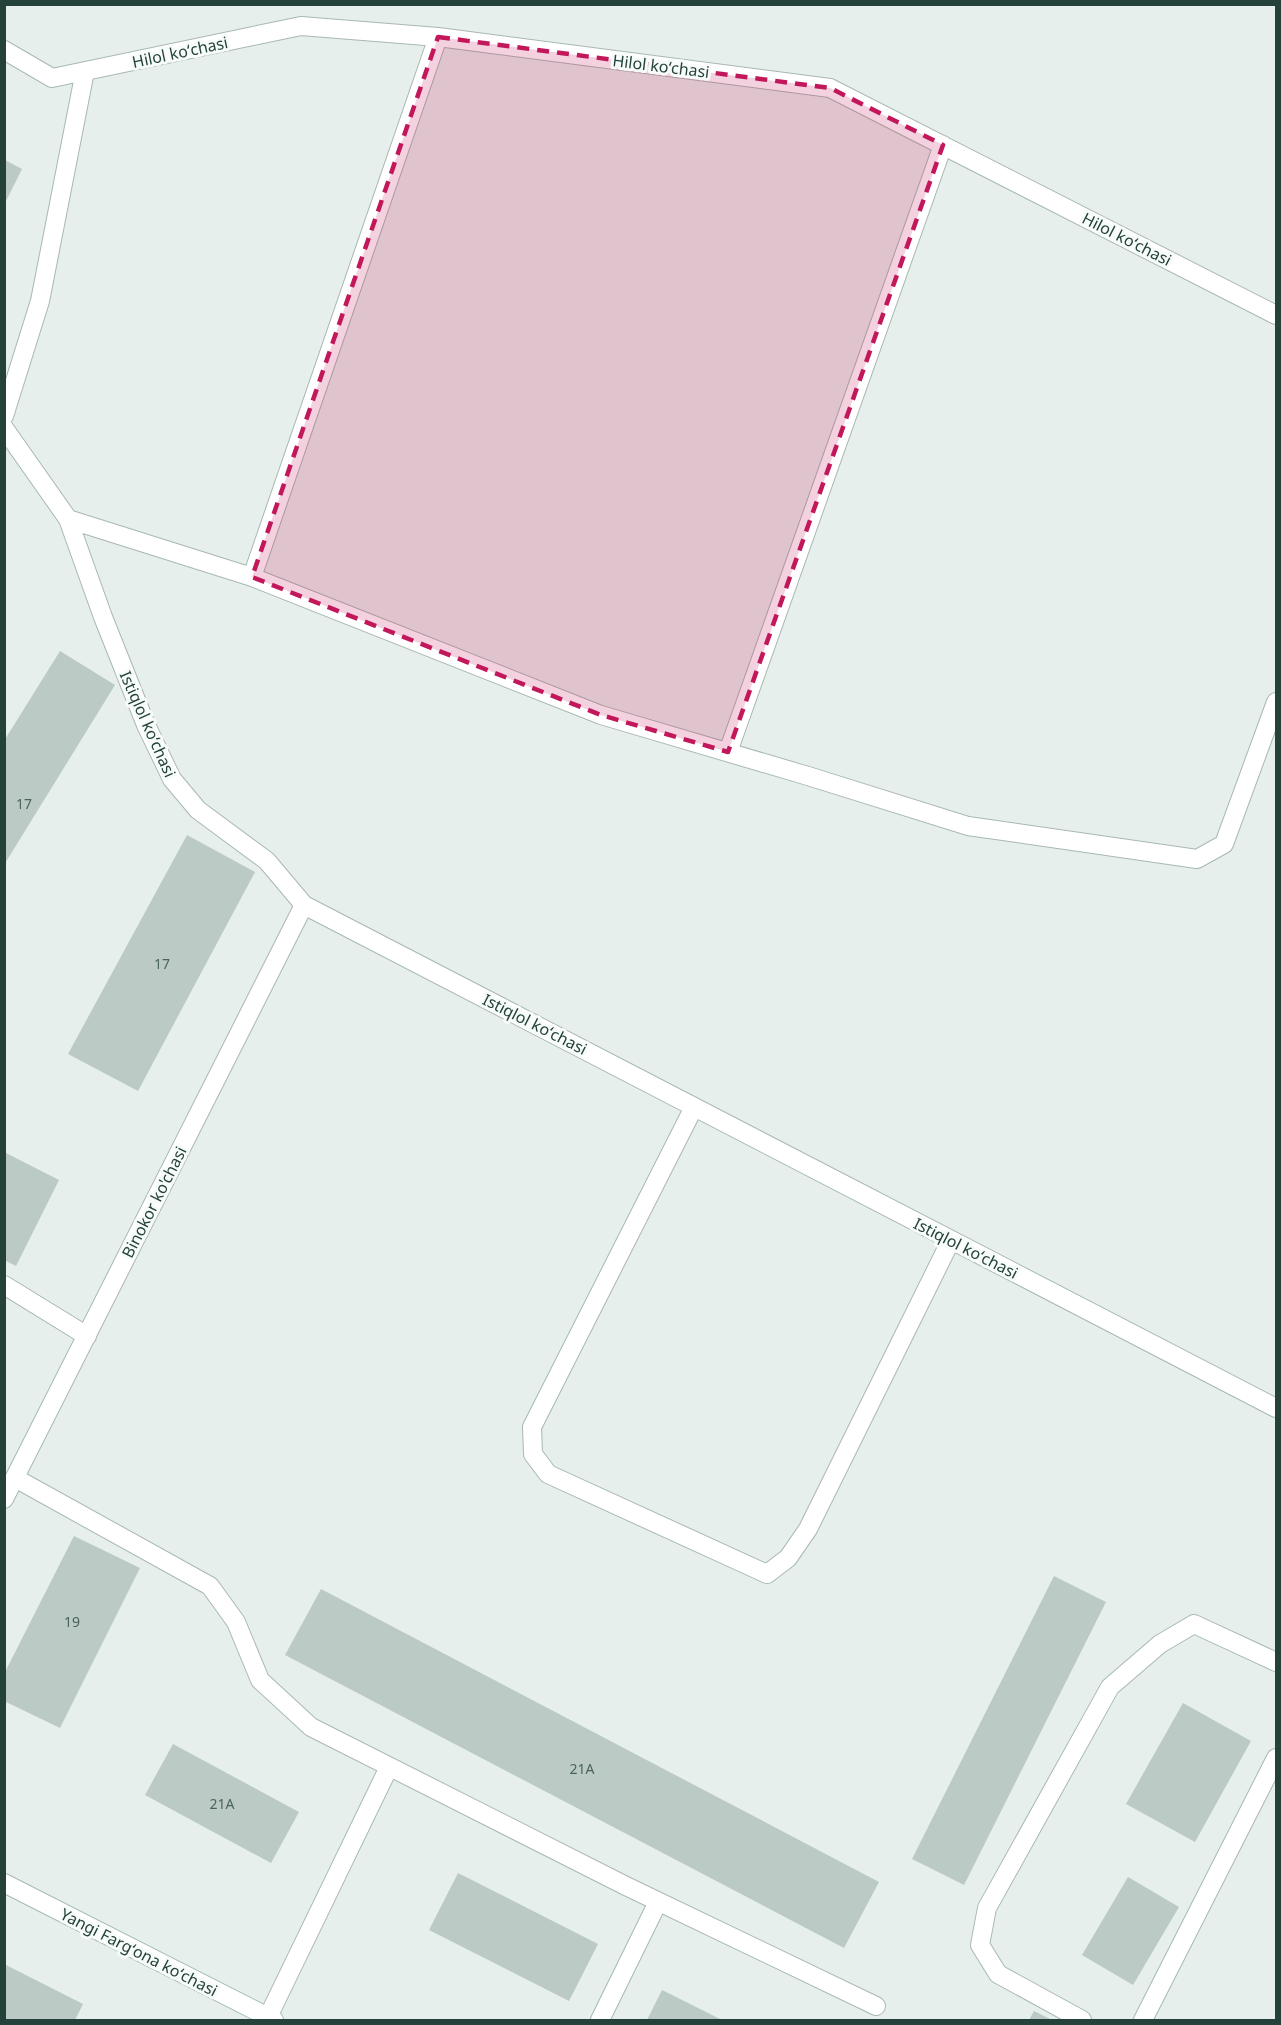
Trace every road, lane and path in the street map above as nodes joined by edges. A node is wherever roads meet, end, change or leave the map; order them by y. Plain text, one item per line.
1 (438, 37) junction
2 (4, 50) edge
3 (85, 71) junction
4 (943, 146) junction
5 (1276, 315) edge
6 (4, 416) edge
7 (4, 428) edge
8 (68, 519) junction
9 (252, 577) junction
10 (1276, 702) edge
11 (728, 752) junction
12 (304, 905) junction
13 (694, 1107) junction
14 (951, 1240) junction
15 (4, 1285) edge
16 (87, 1336) junction
17 (1276, 1408) edge
18 (15, 1478) junction
19 (4, 1498) edge
20 (1276, 1662) edge
21 (1276, 1758) edge
22 (389, 1767) junction
23 (4, 1883) edge
24 (658, 1902) junction
25 (876, 2006) dead end
26 (271, 2019) edge
27 (600, 2020) edge
28 (1082, 2020) edge
29 (1143, 2020) edge

1 - 3 street, Hilol koʻchasi
1 - 4 street, Hilol koʻchasi
1 - 9 street
2 - 3 street, Hilol koʻchasi
3 - 6 street
4 - 5 street, Hilol koʻchasi
4 - 11 street
7 - 8 street, Istiqlol koʻchasi
8 - 9 street
8 - 12 street, Istiqlol koʻchasi
9 - 11 street
10 - 11 street
12 - 13 street, Istiqlol koʻchasi
12 - 16 street, Binokor ko'chasi
13 - 14 street, Istiqlol koʻchasi
13 - 14 street
14 - 17 street, Istiqlol koʻchasi
15 - 16 street
16 - 18 street, Binokor ko'chasi
18 - 19 street, Binokor ko'chasi
18 - 22 street
20 - 28 street
21 - 29 street
22 - 24 street
22 - 26 street
23 - 26 street, Yangi Fargʻona koʻchasi
24 - 25 street
24 - 27 street

